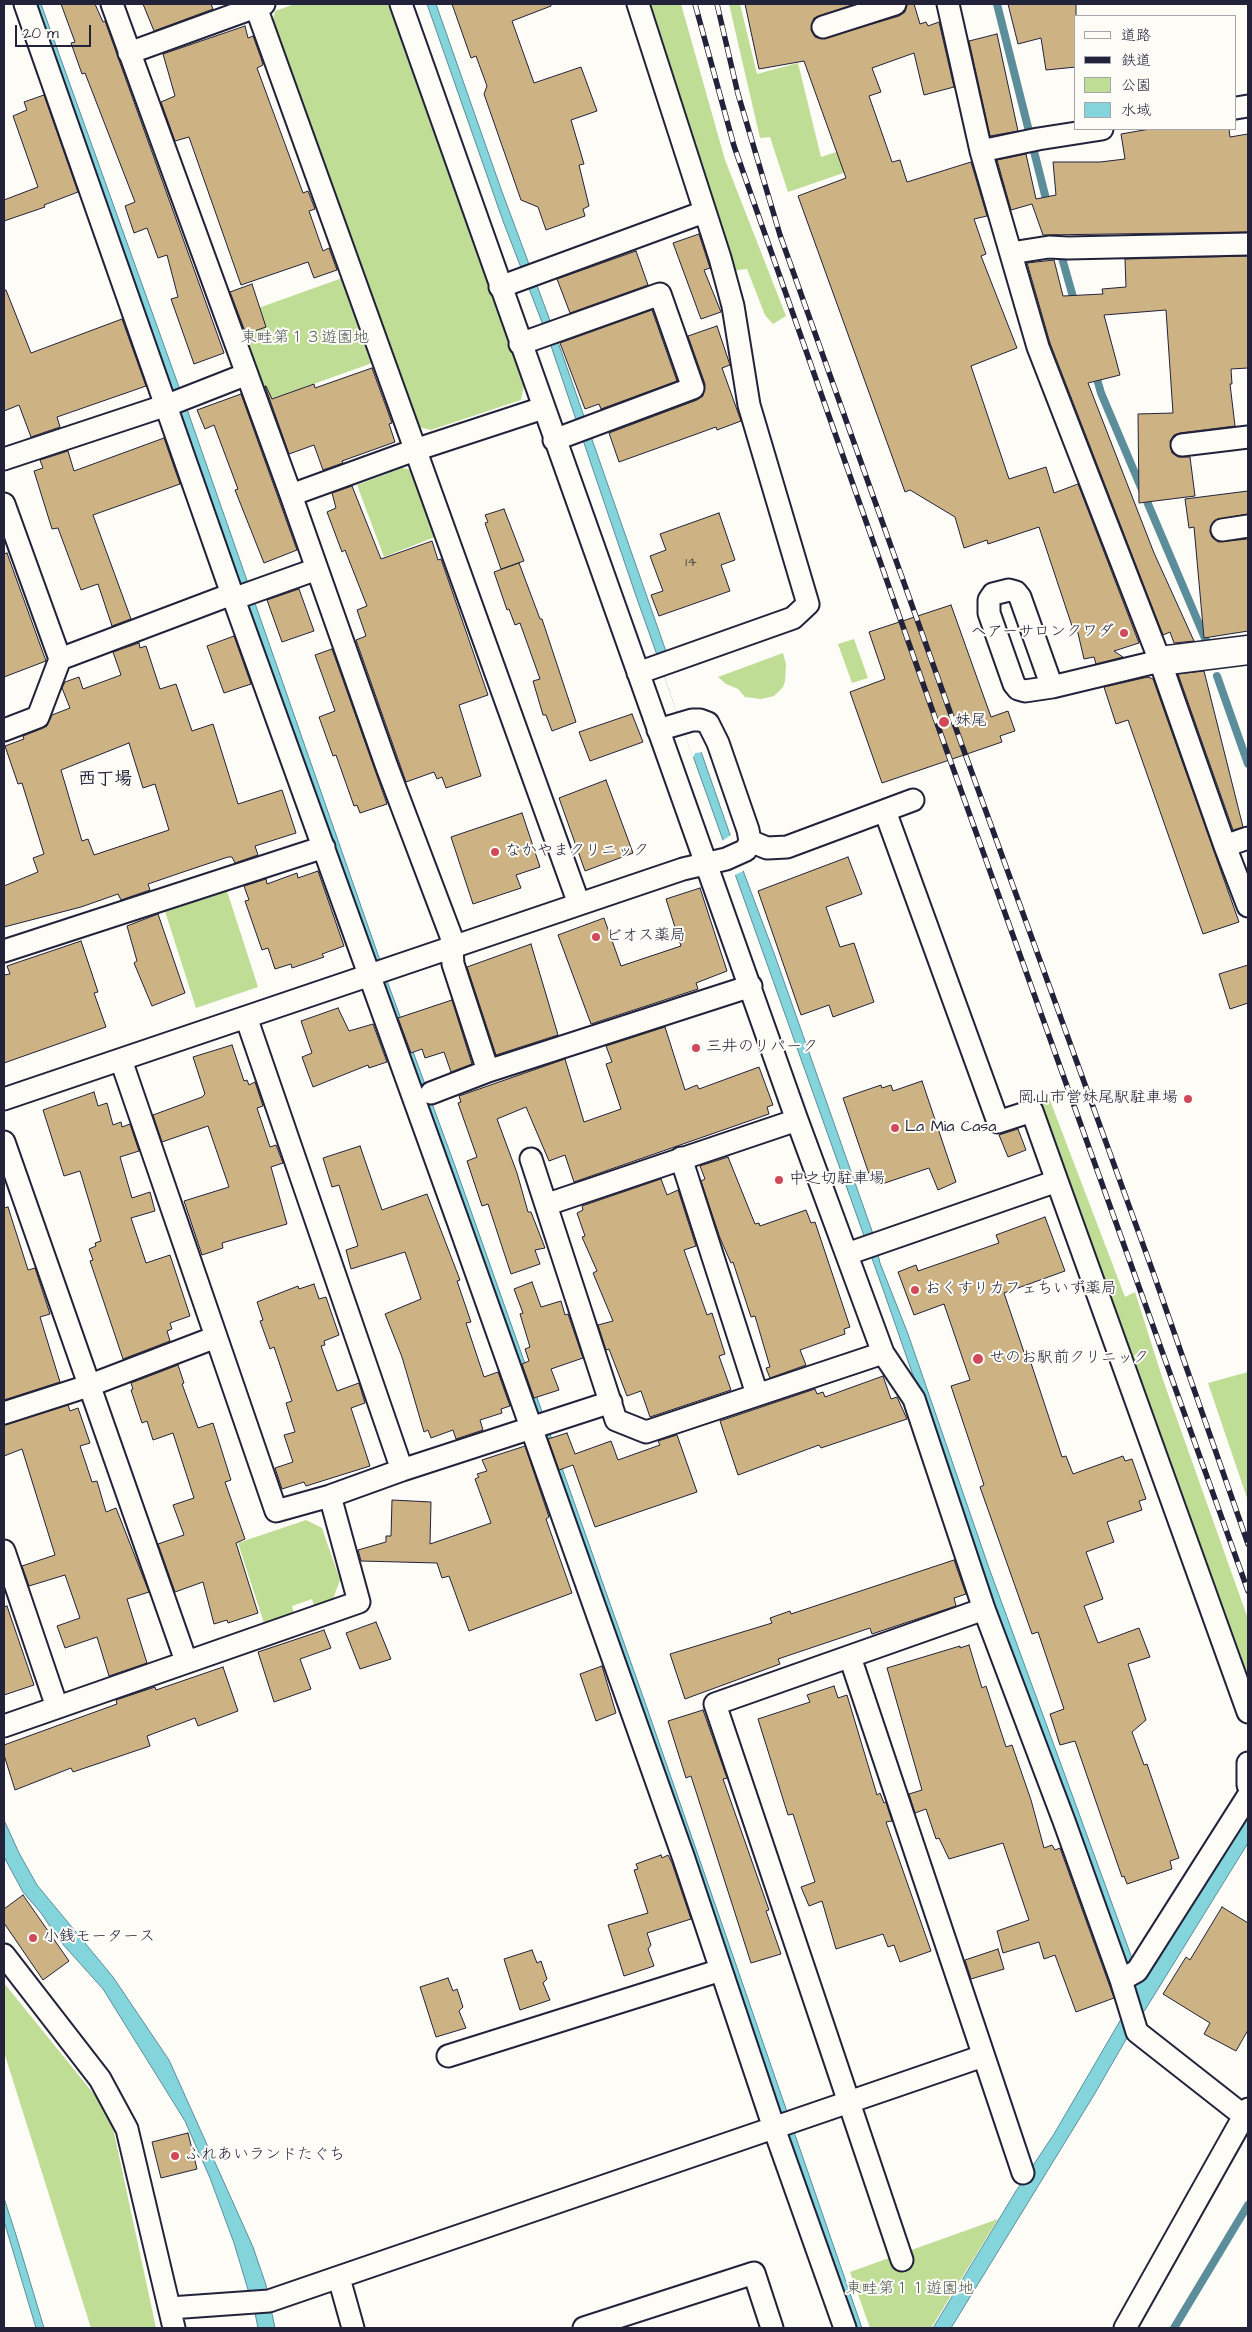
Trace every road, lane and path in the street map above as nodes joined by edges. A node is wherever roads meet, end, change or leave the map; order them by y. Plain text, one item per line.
1 (26, 4) edge
2 (112, 4) edge
3 (401, 4) edge
4 (638, 4) edge
5 (895, 4) edge
6 (948, 4) edge
7 (260, 5) edge
8 (823, 27) dead end
9 (129, 53) junction
10 (1096, 130) edge
11 (981, 151) junction
12 (704, 212) junction
13 (1248, 244) edge
14 (1011, 253) junction
15 (510, 284) junction
16 (520, 344) junction
17 (247, 374) junction
18 (175, 402) junction
19 (543, 408) junction
20 (1248, 437) edge
21 (554, 440) junction
22 (1182, 445) dead end
23 (415, 450) junction
24 (4, 459) edge
25 (291, 495) junction
26 (4, 504) edge
27 (1248, 526) edge
28 (1222, 530) dead end
29 (317, 569) junction
30 (240, 595) junction
31 (1248, 650) edge
32 (60, 659) junction
33 (1160, 660) junction
34 (638, 673) junction
35 (1052, 687) dead end
36 (4, 730) edge
37 (658, 730) junction
38 (913, 800) dead end
39 (885, 811) junction
40 (1248, 838) edge
41 (750, 841) junction
42 (324, 846) junction
43 (1224, 846) junction
44 (706, 864) junction
45 (579, 904) junction
46 (1248, 906) edge
47 (452, 947) junction
48 (4, 951) edge
49 (376, 972) junction
50 (750, 986) junction
51 (246, 1017) junction
52 (121, 1060) junction
53 (488, 1071) junction
54 (431, 1093) dead end
55 (4, 1099) edge
56 (797, 1120) junction
57 (4, 1142) edge
58 (682, 1158) junction
59 (531, 1159) dead end
60 (1057, 1181) junction
61 (548, 1204) junction
62 (863, 1248) junction
63 (216, 1337) junction
64 (883, 1353) junction
65 (88, 1386) junction
66 (757, 1394) junction
67 (611, 1402) junction
68 (4, 1413) edge
69 (538, 1426) junction
70 (402, 1470) junction
71 (330, 1496) junction
72 (4, 1550) edge
73 (984, 1609) junction
74 (850, 1657) junction
75 (186, 1661) junction
76 (57, 1707) junction
77 (1248, 1712) edge
78 (4, 1726) edge
79 (1248, 1763) edge
80 (1248, 1785) edge
81 (1248, 1796) edge
82 (4, 1955) edge
83 (721, 1970) junction
84 (1127, 1976) junction
85 (448, 2056) dead end
86 (983, 2056) junction
87 (850, 2102) junction
88 (1246, 2113) edge
89 (782, 2125) junction
90 (1024, 2173) dead end
91 (902, 2260) dead end
92 (338, 2278) junction
93 (172, 2318) edge
94 (353, 2328) edge
95 (584, 2328) edge
96 (772, 2328) edge
97 (846, 2328) edge
98 (1125, 2328) edge

1 - 18 street
2 - 9 street
3 - 15 street
4 - 12 street
5 - 8 street
6 - 11 street
7 - 9 street
7 - 23 street
9 - 17 street
10 - 11 street
11 - 14 street
12 - 15 street
12 - 34 street
13 - 14 street
14 - 33 street
15 - 16 street
16 - 19 street
16 - 21 street
17 - 18 street
17 - 25 street
18 - 24 street
18 - 30 street
19 - 21 street
19 - 23 street
20 - 22 street
21 - 34 street
23 - 25 street
23 - 45 street
25 - 29 street
26 - 32 street
27 - 28 street
29 - 30 street
29 - 47 street
30 - 32 street
30 - 42 street
31 - 33 main road
32 - 36 street
33 - 35 street
33 - 43 street
34 - 37 street
37 - 41 street
37 - 44 street
38 - 39 street
39 - 41 street
39 - 60 street
40 - 43 street
41 - 44 street
42 - 48 street
42 - 49 street
43 - 46 street
44 - 45 street
44 - 50 street
45 - 47 street
47 - 49 street
47 - 53 street
49 - 51 street
49 - 69 street
50 - 53 street
50 - 56 street
51 - 52 street
51 - 70 street
52 - 55 street
52 - 63 street
53 - 54 street
56 - 58 street
56 - 62 street
57 - 65 street
58 - 61 street
58 - 66 street
59 - 61 street
60 - 62 street
60 - 77 street
61 - 67 street
62 - 64 street
63 - 65 street
63 - 71 street
64 - 66 street
64 - 73 street
65 - 68 street
65 - 75 street
66 - 67 street
67 - 69 street
69 - 70 street
69 - 83 street
70 - 71 street
71 - 75 street
72 - 76 street
73 - 74 street
73 - 84 street
74 - 86 street
74 - 87 street
75 - 76 street
76 - 78 street
79 - 80 street
81 - 84 street
82 - 93 street
83 - 85 street
83 - 89 street
84 - 88 street
86 - 87 street
86 - 90 street
87 - 89 street
87 - 91 street
88 - 98 street
89 - 92 street
89 - 97 street
92 - 93 street
92 - 94 street
95 - 96 street

